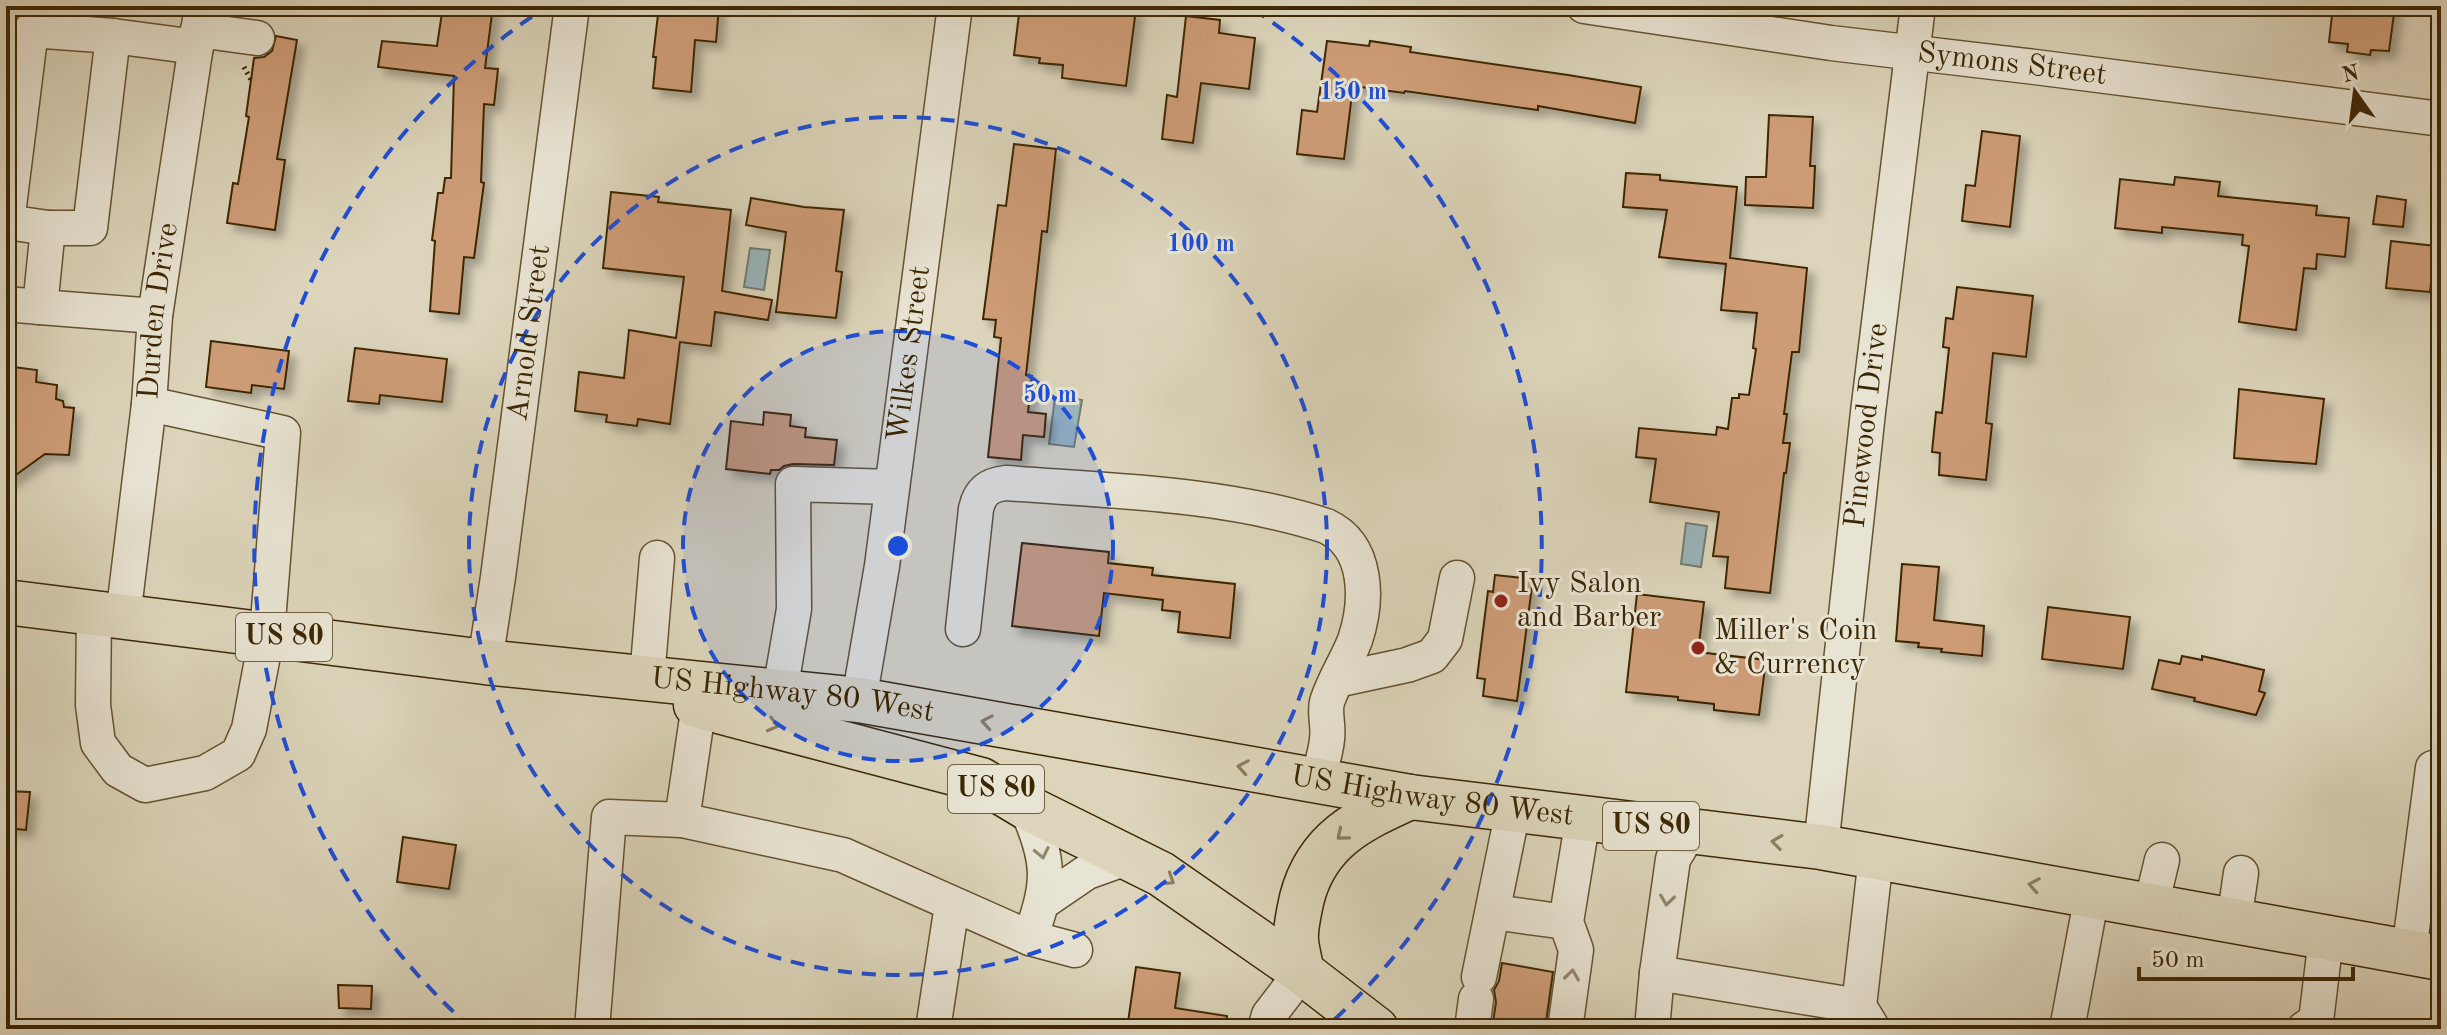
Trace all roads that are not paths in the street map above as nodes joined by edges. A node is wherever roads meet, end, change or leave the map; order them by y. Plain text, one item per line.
1 (572, 6) edge
2 (955, 6) edge
3 (1584, 6) edge
4 (1918, 6) edge
5 (199, 28) edge
6 (113, 36) junction
7 (257, 38) dead end
8 (1913, 53) junction
9 (2441, 119) edge
10 (48, 228) junction
11 (6, 304) edge
12 (40, 307) junction
13 (155, 316) junction
14 (149, 404) junction
15 (892, 487) junction
16 (657, 558) dead end
17 (1457, 578) dead end
18 (6, 602) edge
19 (109, 615) junction
20 (963, 629) dead end
21 (267, 634) junction
22 (485, 662) junction
23 (562, 670) junction
24 (647, 678) junction
25 (1337, 680) junction
26 (780, 691) junction
27 (700, 694) junction
28 (859, 700) junction
29 (2441, 769) edge
30 (1317, 781) junction
31 (1410, 797) junction
32 (1026, 807) junction
33 (1513, 810) junction
34 (1583, 818) junction
35 (682, 820) junction
36 (1690, 831) junction
37 (1821, 847) junction
38 (1129, 857) junction
39 (1876, 857) junction
40 (2162, 860) dead end
41 (2241, 873) dead end
42 (2092, 895) junction
43 (1043, 902) junction
44 (952, 905) junction
45 (2151, 906) junction
46 (1493, 912) junction
47 (2234, 921) junction
48 (1566, 922) junction
49 (1030, 938) junction
50 (2326, 938) junction
51 (1075, 950) dead end
52 (2425, 955) edge
53 (1302, 972) junction
54 (1657, 973) junction
55 (1476, 1002) edge
56 (1866, 1018) edge
57 (592, 1029) edge
58 (933, 1029) edge
59 (1265, 1029) edge
60 (1376, 1029) edge
61 (1565, 1029) edge
62 (1652, 1029) edge
63 (2067, 1029) edge
64 (2304, 1029) edge

1 - 22 street, Arnold Street
2 - 15 street, Wilkes Street
3 - 8 street, Symons Street
4 - 8 street, Pinewood Drive
5 - 6 street
5 - 7 street
5 - 13 street, Durden Drive
6 - 10 street
6 - 10 street
8 - 9 street, Symons Street
8 - 37 street, Pinewood Drive
10 - 12 street
11 - 12 street
12 - 13 street
13 - 14 street, Durden Drive
14 - 19 street, Durden Drive
14 - 21 street
15 - 26 street
15 - 28 street, Wilkes Street
16 - 24 street
17 - 25 street
18 - 19 main road, US Highway 80 West / US 80
19 - 21 main road, US Highway 80 West / US 80
19 - 21 street
20 - 25 street
21 - 22 main road, US Highway 80 West / US 80
22 - 23 main road, US Highway 80 West / US 80
23 - 24 main road, US Highway 80 West / US 80
23 - 27 main road, US Highway 80 West / US 80
24 - 27 main road, US Highway 80 West / US 80
25 - 30 street
26 - 27 main road, US Highway 80 West / US 80
26 - 28 main road, US Highway 80 West / US 80
27 -> 32 main road, US Highway 80 West / US 80
27 - 35 street
30 -> 28 main road, US Highway 80 West / US 80
29 - 52 street
30 - 31 main road, US Highway 80 West / US 80
31 - 33 main road, US Highway 80 West / US 80
31 -> 53 main road
32 - 38 main road, US Highway 80 West / US 80
32 -> 43 street
33 - 34 main road, US Highway 80 West / US 80
33 - 46 street
34 - 36 main road, US Highway 80 West / US 80
34 - 48 street
35 - 44 street
35 - 57 street
37 -> 36 main road, US Highway 80 West / US 80
36 -> 54 street
37 - 39 main road, US Highway 80 West / US 80
38 - 43 street
38 -> 53 main road, US Highway 80 West / US 80
42 -> 39 main road, US Highway 80 West / US 80
39 - 56 street
40 - 45 street
41 - 47 street
42 - 45 main road, US Highway 80 West / US 80
42 - 63 street
43 - 49 street
44 - 49 street
44 - 58 street
45 - 47 main road, US Highway 80 West / US 80
46 - 48 street
46 - 55 street
47 - 50 main road, US Highway 80 West / US 80
61 -> 48 street
49 - 51 street
50 - 52 main road, US Highway 80 West / US 80
50 - 64 street
53 - 59 street
53 - 60 main road, US Highway 80 West / US 80
54 - 56 street
54 - 62 street

